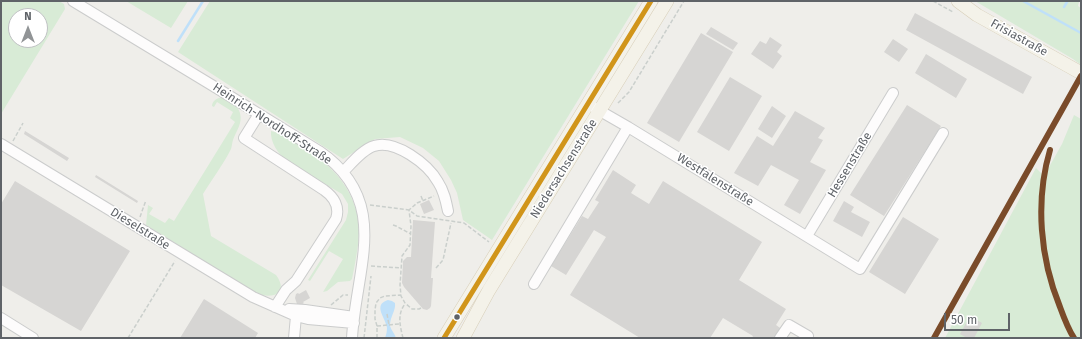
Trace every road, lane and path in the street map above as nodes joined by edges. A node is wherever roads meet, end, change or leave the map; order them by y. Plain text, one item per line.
1 (73, 1) edge
2 (651, 1) edge
3 (667, 1) edge
4 (684, 1) edge
5 (946, 1) edge
6 (958, 1) edge
7 (977, 15) junction
8 (1081, 73) edge
9 (893, 93) dead end
10 (599, 110) junction
11 (259, 114) junction
12 (23, 124) dead end
13 (628, 127) junction
14 (943, 133) dead end
15 (17, 134) dead end
16 (1, 144) edge
17 (343, 172) junction
18 (444, 191) junction
19 (421, 196) dead end
20 (146, 200) dead end
21 (423, 201) junction
22 (368, 204) dead end
23 (409, 210) junction
24 (142, 211) dead end
25 (448, 211) dead end
26 (451, 222) junction
27 (393, 225) dead end
28 (410, 234) junction
29 (807, 236) junction
30 (493, 244) dead end
31 (180, 254) junction
32 (371, 261) dead end
33 (401, 268) junction
34 (436, 268) dead end
35 (371, 274) dead end
36 (534, 284) dead end
37 (401, 295) junction
38 (357, 296) junction
39 (368, 298) junction
40 (405, 303) junction
41 (279, 308) junction
42 (421, 308) dead end
43 (317, 312) junction
44 (387, 314) dead end
45 (296, 316) junction
46 (1, 318) edge
47 (354, 320) junction
48 (399, 324) junction
49 (388, 325) junction
50 (377, 326) junction
51 (33, 338) edge
52 (128, 338) edge
53 (294, 338) edge
54 (352, 338) edge
55 (364, 338) edge
56 (377, 338) edge
57 (403, 338) edge
58 (444, 338) edge
59 (463, 338) edge
60 (780, 338) edge
61 (807, 338) edge

1 - 11 street, Heinrich-Nordhoff-Straße
2 - 10 main road, Niedersachsenstraße
3 - 10 main road, Niedersachsenstraße
4 - 10 path
5 - 7 main road
6 - 7 main road, Frisiastraße
7 - 8 main road, Frisiastraße
9 - 29 street, Hessenstraße
10 - 13 street, Westfalenstraße
10 - 58 main road, Niedersachsenstraße
10 - 59 main road, Niedersachsenstraße
11 - 17 street, Heinrich-Nordhoff-Straße
11 - 41 street
12 - 15 path
13 - 29 street, Westfalenstraße
13 - 36 street
14 - 29 street, Westfalenstraße
16 - 31 street, Dieselstraße
17 - 18 street
17 - 38 street, Heinrich-Nordhoff-Straße
18 - 21 path
18 - 25 street
19 - 21 path
20 - 24 path
21 - 23 path
22 - 23 path
23 - 26 path
23 - 28 path
26 - 30 path
26 - 34 path
27 - 28 path
28 - 33 path
31 - 41 street, Dieselstraße
31 - 52 path
32 - 33 path
33 - 37 path
35 - 39 path
37 - 40 path
37 - 50 path
38 - 39 path
38 - 43 path
38 - 47 street, Heinrich-Nordhoff-Straße
39 - 55 path
40 - 42 path
40 - 48 path
41 - 43 street, Dieselstraße
41 - 45 street, Dieselstraße
43 - 47 street, Dieselstraße
44 - 49 path
45 - 47 street, Dieselstraße
45 - 53 street
46 - 51 street
47 - 54 street, Heinrich-Nordhoff-Straße
48 - 49 path
48 - 57 path
49 - 50 path
50 - 56 path
60 - 61 street

